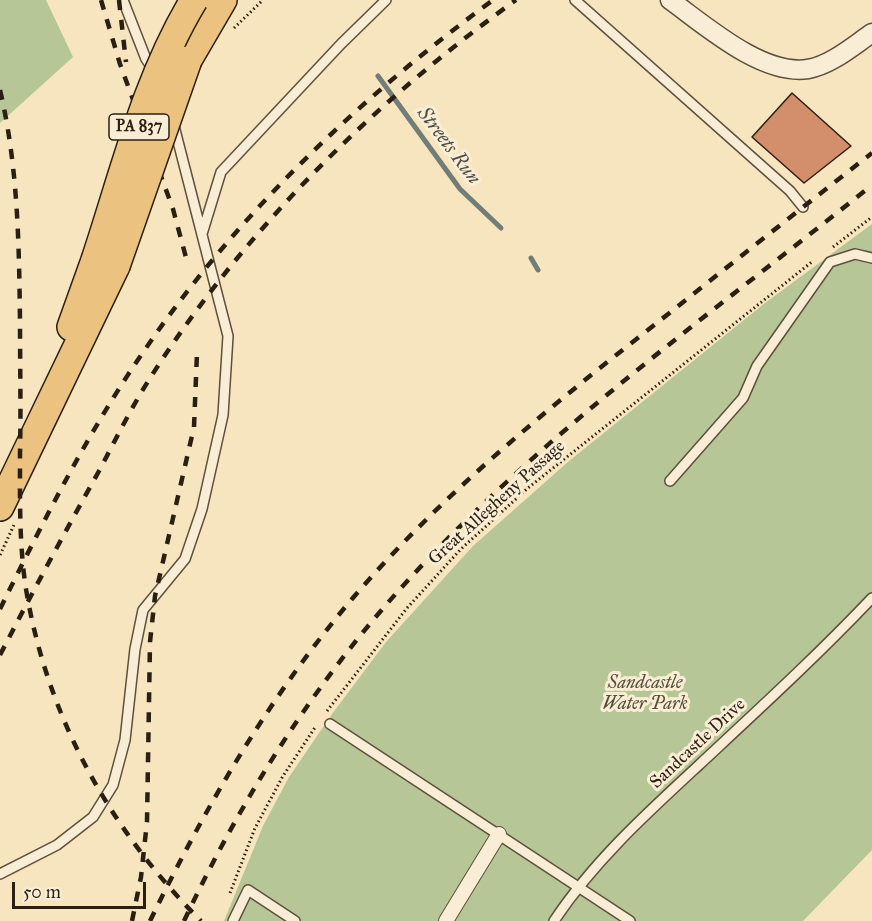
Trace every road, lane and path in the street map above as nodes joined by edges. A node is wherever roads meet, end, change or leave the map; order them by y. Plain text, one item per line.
1 (123, 0) edge
2 (194, 0) edge
3 (212, 0) edge
4 (223, 0) edge
5 (386, 0) edge
6 (575, 0) edge
7 (670, 0) edge
8 (872, 33) edge
9 (166, 91) junction
10 (803, 207) dead end
11 (872, 217) edge
12 (202, 236) junction
13 (828, 250) dead end
14 (819, 257) dead end
15 (872, 258) edge
16 (106, 263) junction
17 (670, 481) dead end
18 (0, 507) edge
19 (870, 602) edge
20 (330, 723) dead end
21 (499, 834) junction
22 (0, 874) edge
23 (578, 885) junction
24 (230, 894) dead end
25 (233, 921) edge
26 (295, 921) edge
27 (446, 921) edge
28 (554, 921) edge
29 (630, 921) edge

1 - 9 lane
2 - 16 main road, PA 837, bridge
3 - 9 street
4 - 16 main road, PA 837, bridge
5 - 12 lane
6 - 10 lane
7 - 8 street
9 - 12 lane
11 - 13 path
12 - 22 lane
14 - 24 path, Great Allegheny Passage
15 - 17 lane
16 - 18 main road, PA 837
19 - 23 lane, Sandcastle Drive
20 - 21 lane
21 - 23 lane
21 - 27 street
23 - 28 lane, Sandcastle Drive
23 - 29 lane
25 - 26 lane

